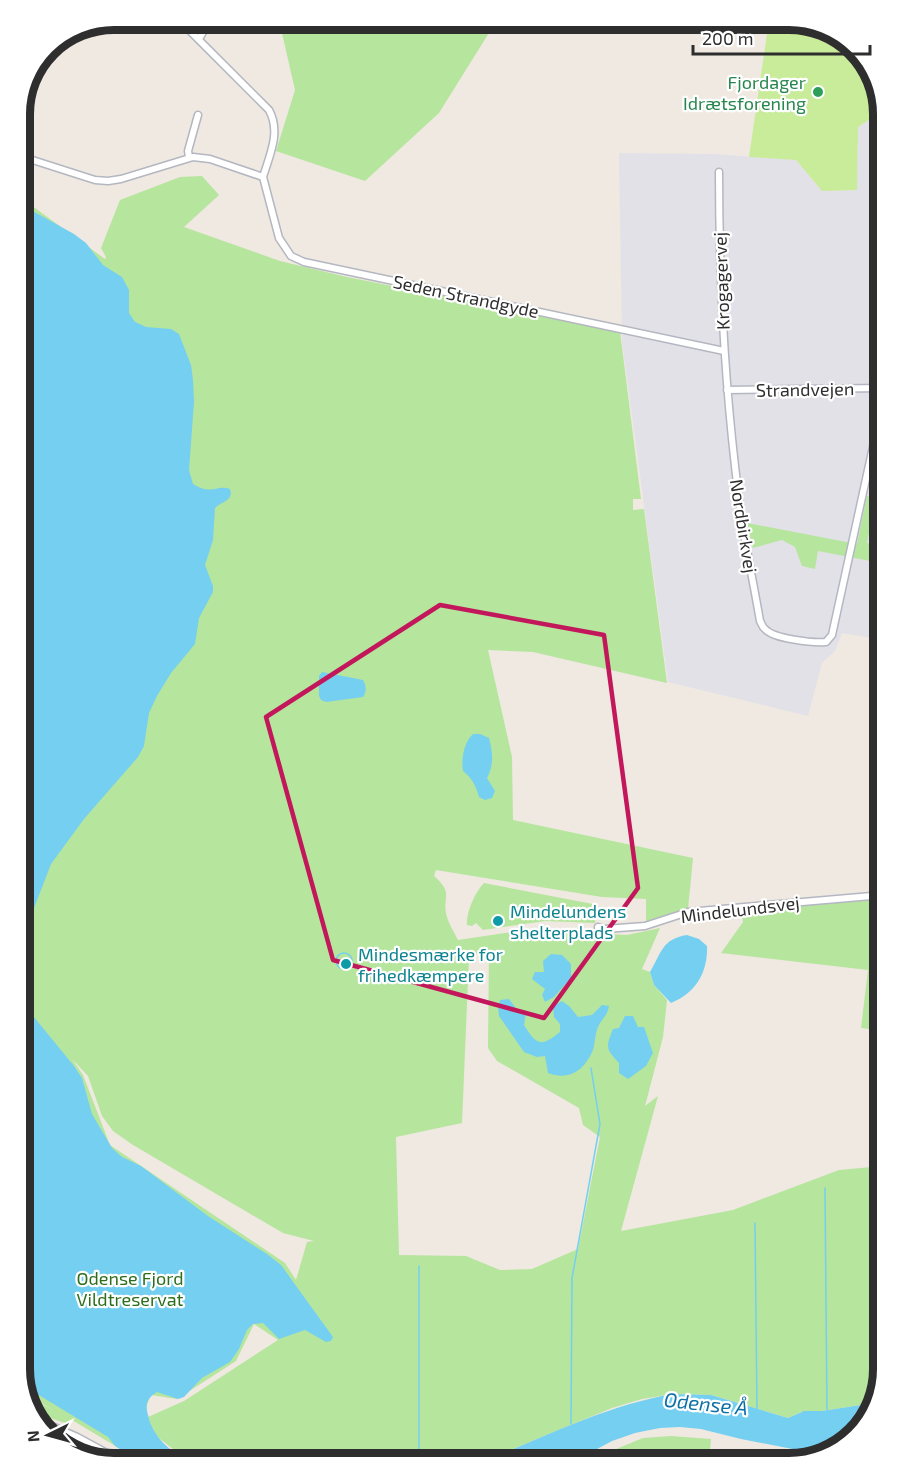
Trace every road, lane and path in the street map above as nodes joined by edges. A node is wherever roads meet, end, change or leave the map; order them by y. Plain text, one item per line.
1 (190, 30) edge
2 (204, 30) edge
3 (199, 39) junction
4 (198, 116) dead end
5 (189, 158) junction
6 (30, 159) edge
7 (718, 172) dead end
8 (263, 177) junction
9 (724, 351) junction
10 (873, 388) edge
11 (727, 390) junction
12 (873, 450) edge
13 (873, 896) edge
14 (598, 927) dead end
15 (78, 1438) edge
16 (106, 1452) edge

1 - 3 street
2 - 3 street
3 - 8 street
4 - 5 street
5 - 6 street
5 - 8 street
7 - 9 street, Krogagervej
8 - 9 street, Seden Strandgyde
9 - 11 street, Krogagervej
10 - 11 street, Strandvejen
11 - 12 street, Nordbirkvej
13 - 14 street, Mindelundsvej
15 - 16 street

